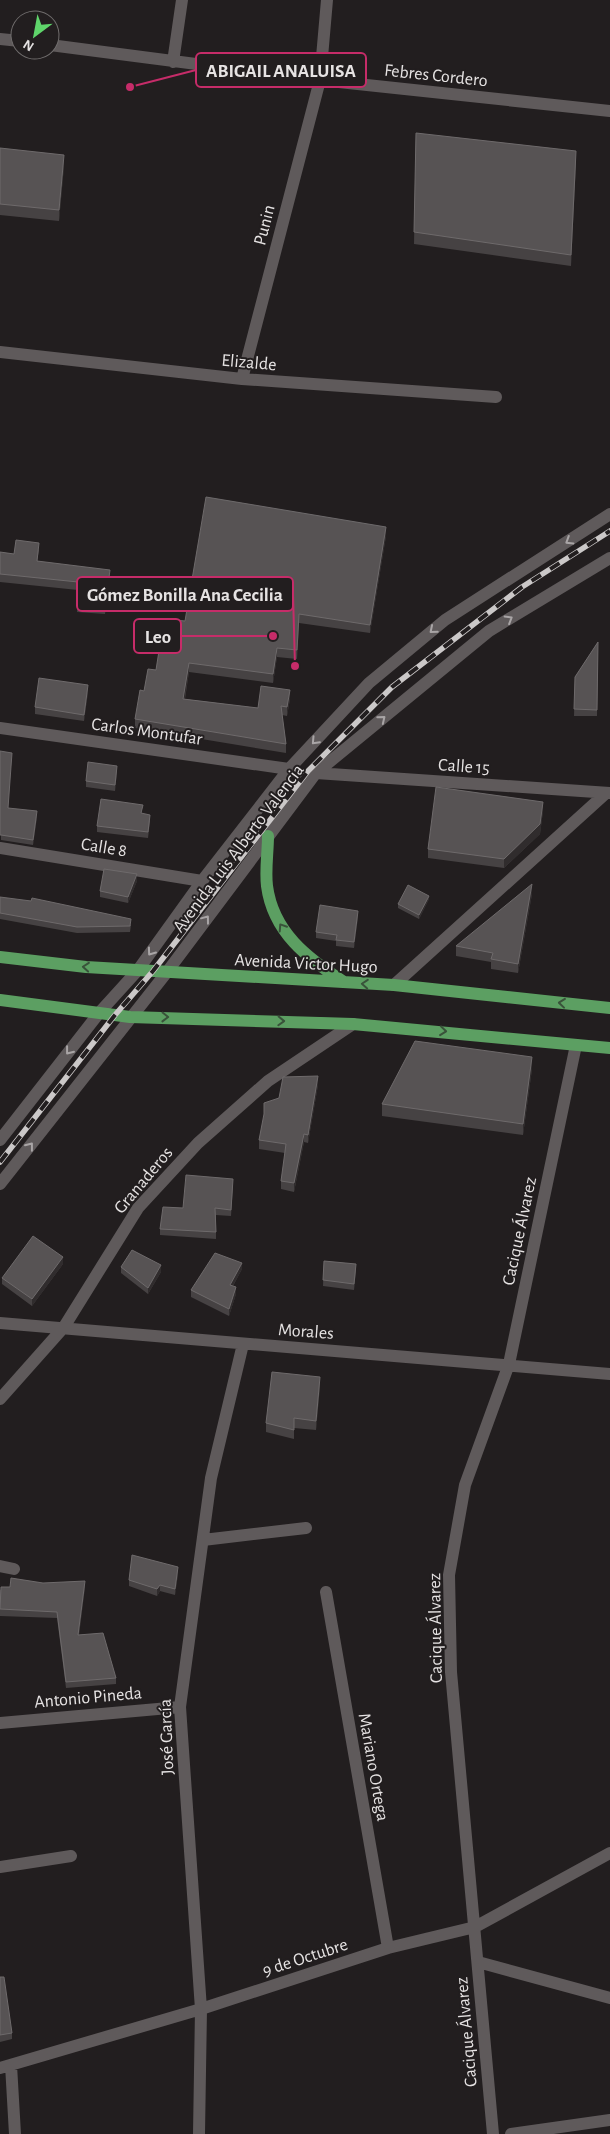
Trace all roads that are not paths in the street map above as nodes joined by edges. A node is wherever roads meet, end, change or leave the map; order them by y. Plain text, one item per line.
1 (182, 0) edge
2 (327, 0) edge
3 (60, 47) edge
4 (173, 62) junction
5 (320, 80) junction
6 (610, 110) edge
7 (0, 352) edge
8 (242, 379) junction
9 (496, 397) dead end
10 (610, 514) edge
11 (610, 558) edge
12 (0, 728) edge
13 (289, 769) junction
14 (316, 773) junction
15 (607, 793) edge
16 (268, 836) junction
17 (0, 848) edge
18 (202, 881) junction
19 (0, 956) edge
20 (138, 970) junction
21 (167, 972) junction
22 (344, 982) junction
23 (394, 985) junction
24 (0, 1000) edge
25 (610, 1008) edge
26 (99, 1012) junction
27 (130, 1016) junction
28 (354, 1024) junction
29 (576, 1045) junction
30 (610, 1048) edge
31 (0, 1140) edge
32 (0, 1184) edge
33 (0, 1323) edge
34 (64, 1327) junction
35 (243, 1344) junction
36 (509, 1364) junction
37 (610, 1374) edge
38 (0, 1399) edge
39 (306, 1528) dead end
40 (203, 1540) junction
41 (0, 1566) edge
42 (14, 1569) dead end
43 (326, 1592) dead end
44 (180, 1707) junction
45 (0, 1722) edge
46 (610, 1853) edge
47 (71, 1856) dead end
48 (0, 1867) edge
49 (475, 1927) junction
50 (388, 1948) junction
51 (478, 1962) junction
52 (610, 1998) edge
53 (201, 2009) junction
54 (6, 2067) edge
55 (610, 2120) edge
56 (14, 2134) edge
57 (198, 2134) edge
58 (493, 2134) edge
59 (511, 2134) edge

1 - 4 street
2 - 5 street, Punin
3 - 4 street, Febres Cordero
4 - 5 street, Febres Cordero
5 - 6 street, Febres Cordero
5 - 8 street, Punin
7 - 8 street, Elizalde
8 - 9 street, Elizalde
10 -> 13 street, Avenida Luis Alberto Valencia
14 -> 11 street, Avenida Luis Alberto Valencia
12 - 13 street, Carlos Montufar
13 - 18 street, Avenida Luis Alberto Valencia
14 - 15 street, Calle 15
14 - 16 street, Avenida Luis Alberto Valencia
15 - 23 street
21 -> 16 street, Avenida Luis Alberto Valencia
22 -> 16 main road
17 - 18 street, Calle 8
18 -> 20 street, Avenida Luis Alberto Valencia
20 -> 19 main road, Avenida Victor Hugo
20 - 21 main road, Avenida Victor Hugo
20 - 26 street, Avenida Luis Alberto Valencia
21 - 22 main road, Avenida Victor Hugo
21 - 27 street, Avenida Luis Alberto Valencia
23 -> 22 main road, Avenida Victor Hugo
25 -> 23 main road, Avenida Victor Hugo
24 - 26 main road
26 - 27 main road
26 -> 31 street, Avenida Luis Alberto Valencia
27 -> 28 main road
32 -> 27 street, Avenida Luis Alberto Valencia
28 -> 29 main road
28 - 34 street, Granaderos
29 - 30 main road
29 - 36 street, Cacique Álvarez
33 - 34 street, Morales
34 - 35 street, Morales
34 - 38 street, Granaderos
35 - 36 street, Morales
35 - 40 street, José García
36 - 37 street, Morales
36 - 49 street, Cacique Álvarez
39 - 40 street
40 - 44 street, José García
41 - 42 street
43 - 50 street, Mariano Ortega
44 - 45 street, Antonio Pineda
44 - 53 street, José García
46 - 49 street, 9 de Octubre
47 - 48 street
49 - 50 street, 9 de Octubre
49 - 51 street, Cacique Álvarez
50 - 53 street, 9 de Octubre
51 - 52 street
51 - 58 street, Cacique Álvarez
53 - 54 street, 9 de Octubre
53 - 57 street, José García
54 - 56 street
55 - 59 street

